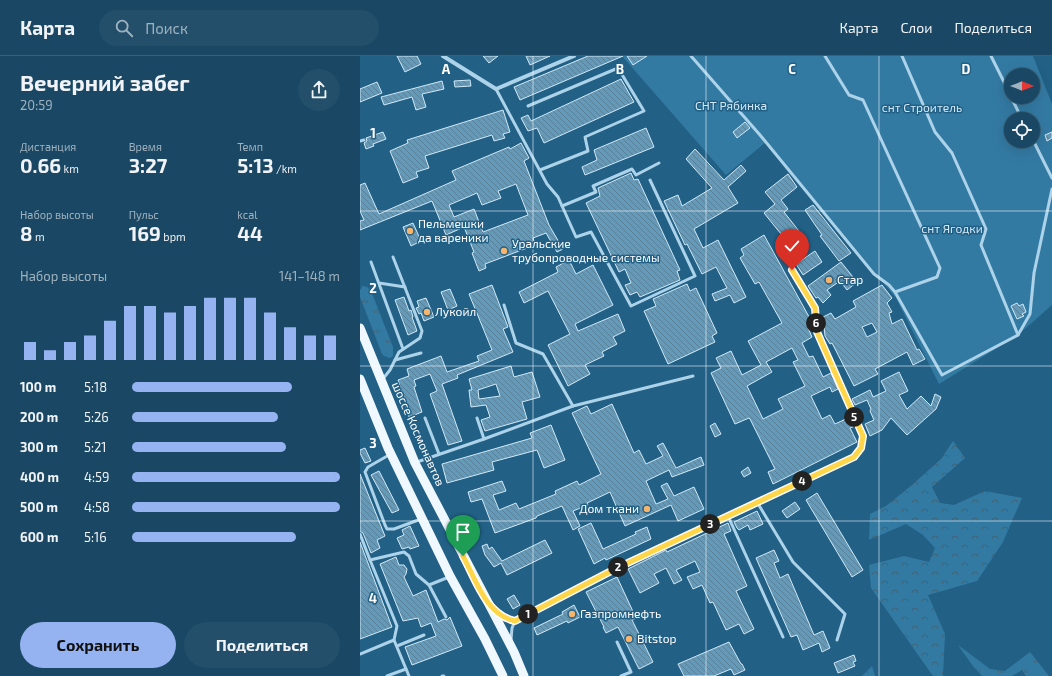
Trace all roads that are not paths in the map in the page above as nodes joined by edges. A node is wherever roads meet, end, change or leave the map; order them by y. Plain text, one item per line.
1 (443, 56) edge
2 (574, 56) edge
3 (690, 56) edge
4 (825, 56) edge
5 (902, 56) edge
6 (991, 56) edge
7 (1004, 82) edge
8 (496, 89) junction
9 (528, 106) dead end
10 (364, 140) dead end
11 (360, 141) edge
12 (1037, 148) edge
13 (659, 163) dead end
14 (540, 170) junction
15 (1052, 178) edge
16 (650, 180) dead end
17 (1052, 189) edge
18 (562, 206) junction
19 (393, 257) dead end
20 (371, 262) dead end
21 (792, 270) dead end
22 (379, 283) junction
23 (405, 287) junction
24 (895, 292) junction
25 (504, 305) dead end
26 (360, 328) edge
27 (1018, 335) junction
28 (403, 349) junction
29 (421, 353) dead end
30 (395, 360) junction
31 (693, 376) dead end
32 (360, 379) edge
33 (381, 381) junction
34 (573, 406) junction
35 (425, 418) dead end
36 (477, 418) dead end
37 (484, 439) junction
38 (391, 454) junction
39 (440, 454) junction
40 (415, 463) junction
41 (757, 502) junction
42 (728, 516) junction
43 (422, 518) junction
44 (360, 534) edge
45 (370, 560) junction
46 (450, 576) junction
47 (428, 585) junction
48 (488, 602) junction
49 (446, 617) dead end
50 (515, 621) junction
51 (424, 636) dead end
52 (783, 637) dead end
53 (394, 640) junction
54 (837, 640) dead end
55 (617, 642) dead end
56 (397, 646) junction
57 (514, 652) junction
58 (360, 654) edge
59 (406, 669) junction
60 (387, 676) edge
61 (409, 676) edge
62 (503, 676) edge
63 (524, 676) edge
64 (621, 676) edge

1 - 8 street
2 - 8 street
3 - 24 lane
4 - 24 lane
5 - 27 lane
6 - 7 lane
8 - 14 lane
9 - 14 lane
10 - 11 lane
12 - 15 lane
13 - 18 lane
14 - 18 lane
16 - 18 lane
17 - 27 lane
19 - 23 lane
20 - 22 lane
21 - 41 lane
22 - 23 lane
22 - 28 lane
23 - 28 lane
24 - 27 lane
25 - 34 lane
26 - 33 main road, шоссе Космонавтов
28 - 30 lane
29 - 30 lane
30 - 33 lane
31 - 34 lane
32 - 38 main road
33 - 40 main road, шоссе Космонавтов
34 - 37 lane
35 - 39 lane
36 - 37 lane
37 - 39 lane
38 - 43 main road
38 - 43 lane
39 - 40 lane
40 - 48 main road, шоссе Космонавтов
41 - 42 lane
41 - 54 lane
42 - 50 lane
42 - 52 lane
43 - 46 main road
44 - 45 lane
45 - 47 lane
45 - 53 lane
46 - 47 lane
46 - 62 main road
47 - 49 lane
48 - 50 lane
48 - 57 main road, шоссе Космонавтов
50 - 57 lane
51 - 56 lane
53 - 56 lane
53 - 58 lane
55 - 64 lane
56 - 59 lane
57 - 63 main road, шоссе Космонавтов
59 - 60 lane
59 - 61 lane

